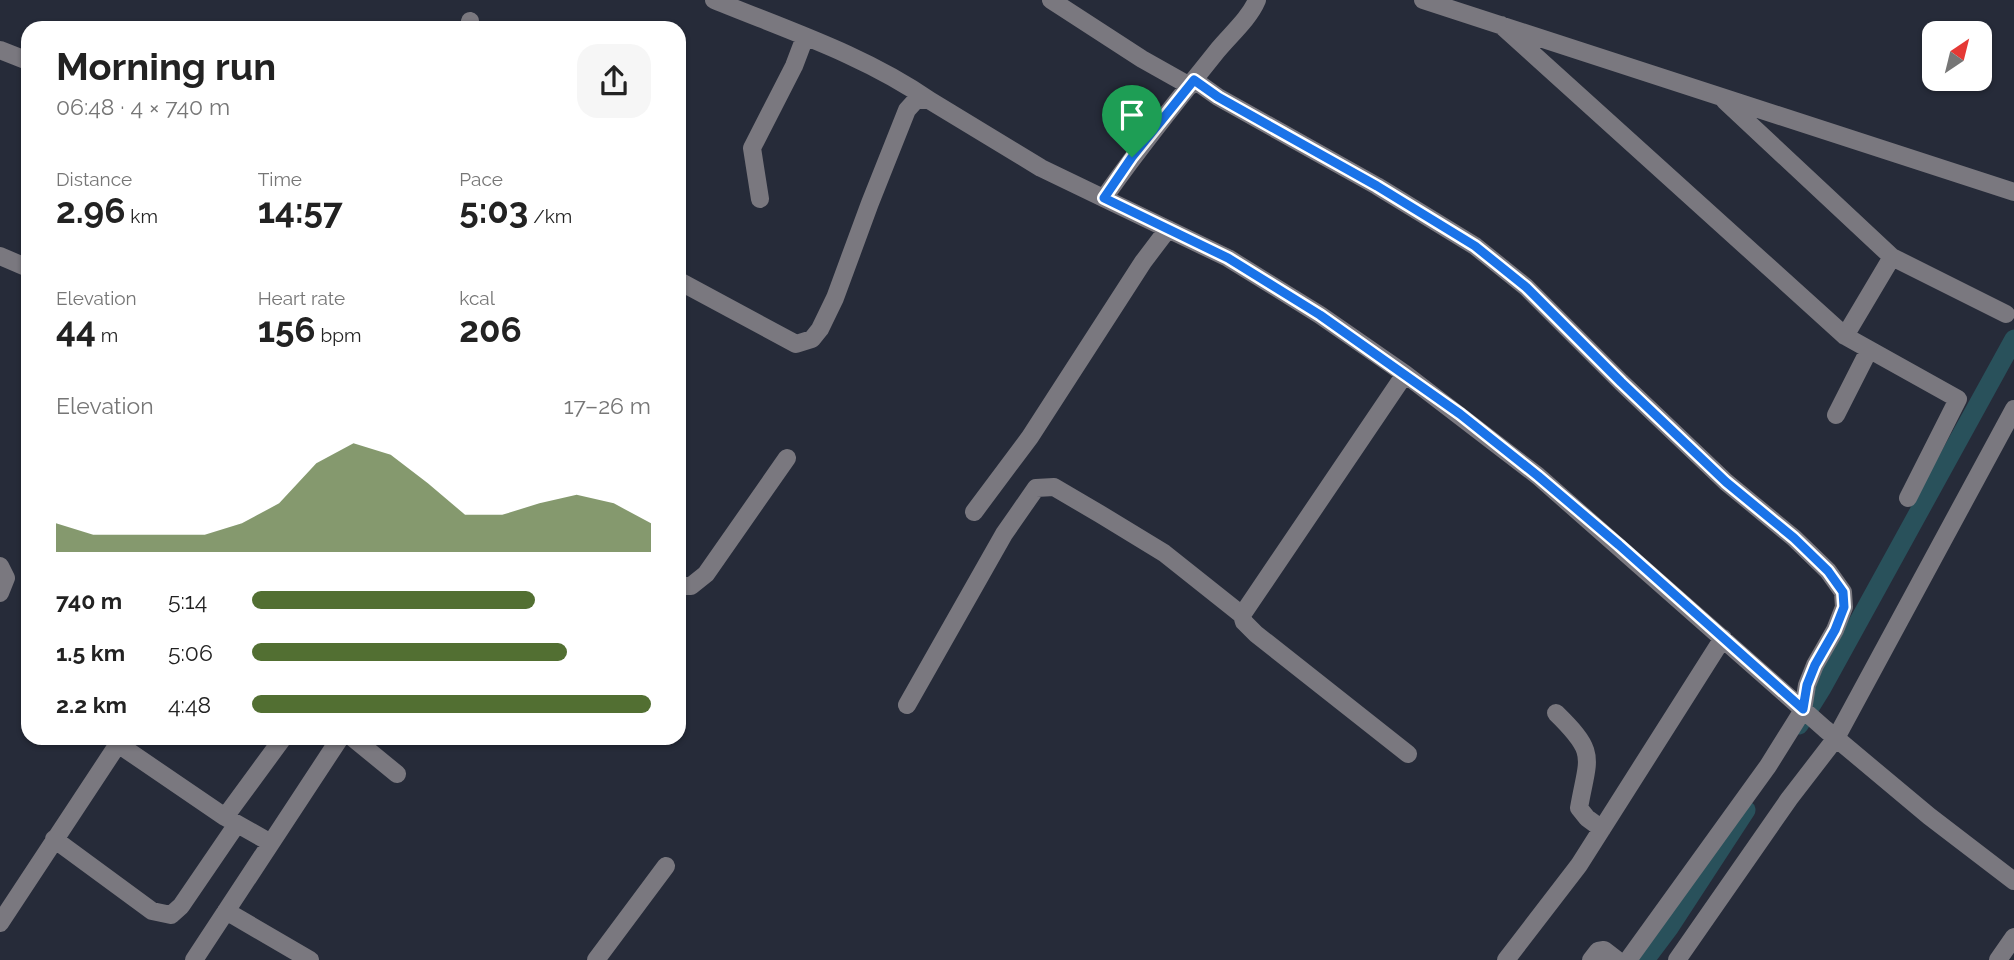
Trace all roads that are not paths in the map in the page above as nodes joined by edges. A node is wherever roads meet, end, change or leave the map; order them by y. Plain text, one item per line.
1 (714, 0) edge
2 (1051, 0) edge
3 (1257, 0) edge
4 (1423, 0) edge
5 (1501, 25) junction
6 (805, 37) junction
7 (0, 50) edge
8 (21, 58) edge
9 (1192, 83) junction
10 (1720, 96) junction
11 (929, 100) junction
12 (2014, 192) edge
13 (1104, 198) junction
14 (760, 199) dead end
15 (1168, 229) junction
16 (0, 256) edge
17 (1892, 257) junction
18 (21, 265) edge
19 (686, 285) edge
20 (2006, 314) dead end
21 (1845, 336) junction
22 (1869, 350) junction
23 (1405, 374) junction
24 (2014, 409) edge
25 (1836, 415) dead end
26 (787, 458) dead end
27 (1908, 498) dead end
28 (974, 512) dead end
29 (0, 566) edge
30 (686, 586) edge
31 (0, 593) edge
32 (1242, 615) junction
33 (1723, 638) junction
34 (906, 705) dead end
35 (1804, 710) junction
36 (1556, 713) dead end
37 (1830, 733) junction
38 (117, 745) edge
39 (126, 745) edge
40 (279, 745) edge
41 (335, 745) edge
42 (362, 745) edge
43 (1408, 754) dead end
44 (397, 774) dead end
45 (231, 820) junction
46 (1602, 829) junction
47 (54, 839) junction
48 (271, 843) junction
49 (666, 866) dead end
50 (2014, 881) edge
51 (226, 911) junction
52 (0, 923) edge
53 (2014, 937) edge
54 (194, 960) edge
55 (310, 960) edge
56 (596, 960) edge
57 (1506, 960) edge
58 (1591, 960) edge
59 (1617, 960) edge
60 (1628, 960) edge
61 (1677, 960) edge
62 (1998, 960) edge

1 - 6 street
2 - 9 street
3 - 9 street
4 - 5 street
5 - 10 street
5 - 21 street
6 - 11 street
6 - 14 street
7 - 8 street
9 - 13 street
9 - 35 street
10 - 12 street
10 - 17 street
11 - 13 street
11 - 19 street
13 - 15 street
15 - 23 street
15 - 28 street
16 - 18 street
17 - 20 street
17 - 21 street
21 - 22 street
22 - 25 street
22 - 27 street
23 - 32 street
23 - 33 street
24 - 37 street
26 - 30 street
29 - 31 street
32 - 34 street
32 - 43 street
33 - 35 street
33 - 46 street
35 - 37 street
35 - 60 street
36 - 46 street
37 - 50 street
37 - 61 street
38 - 47 street
39 - 45 street
40 - 45 street
41 - 48 street
42 - 44 street
45 - 47 street
45 - 48 street
46 - 57 street
47 - 52 street
48 - 51 street
49 - 56 street
51 - 54 street
51 - 55 street
53 - 62 street
58 - 59 street

